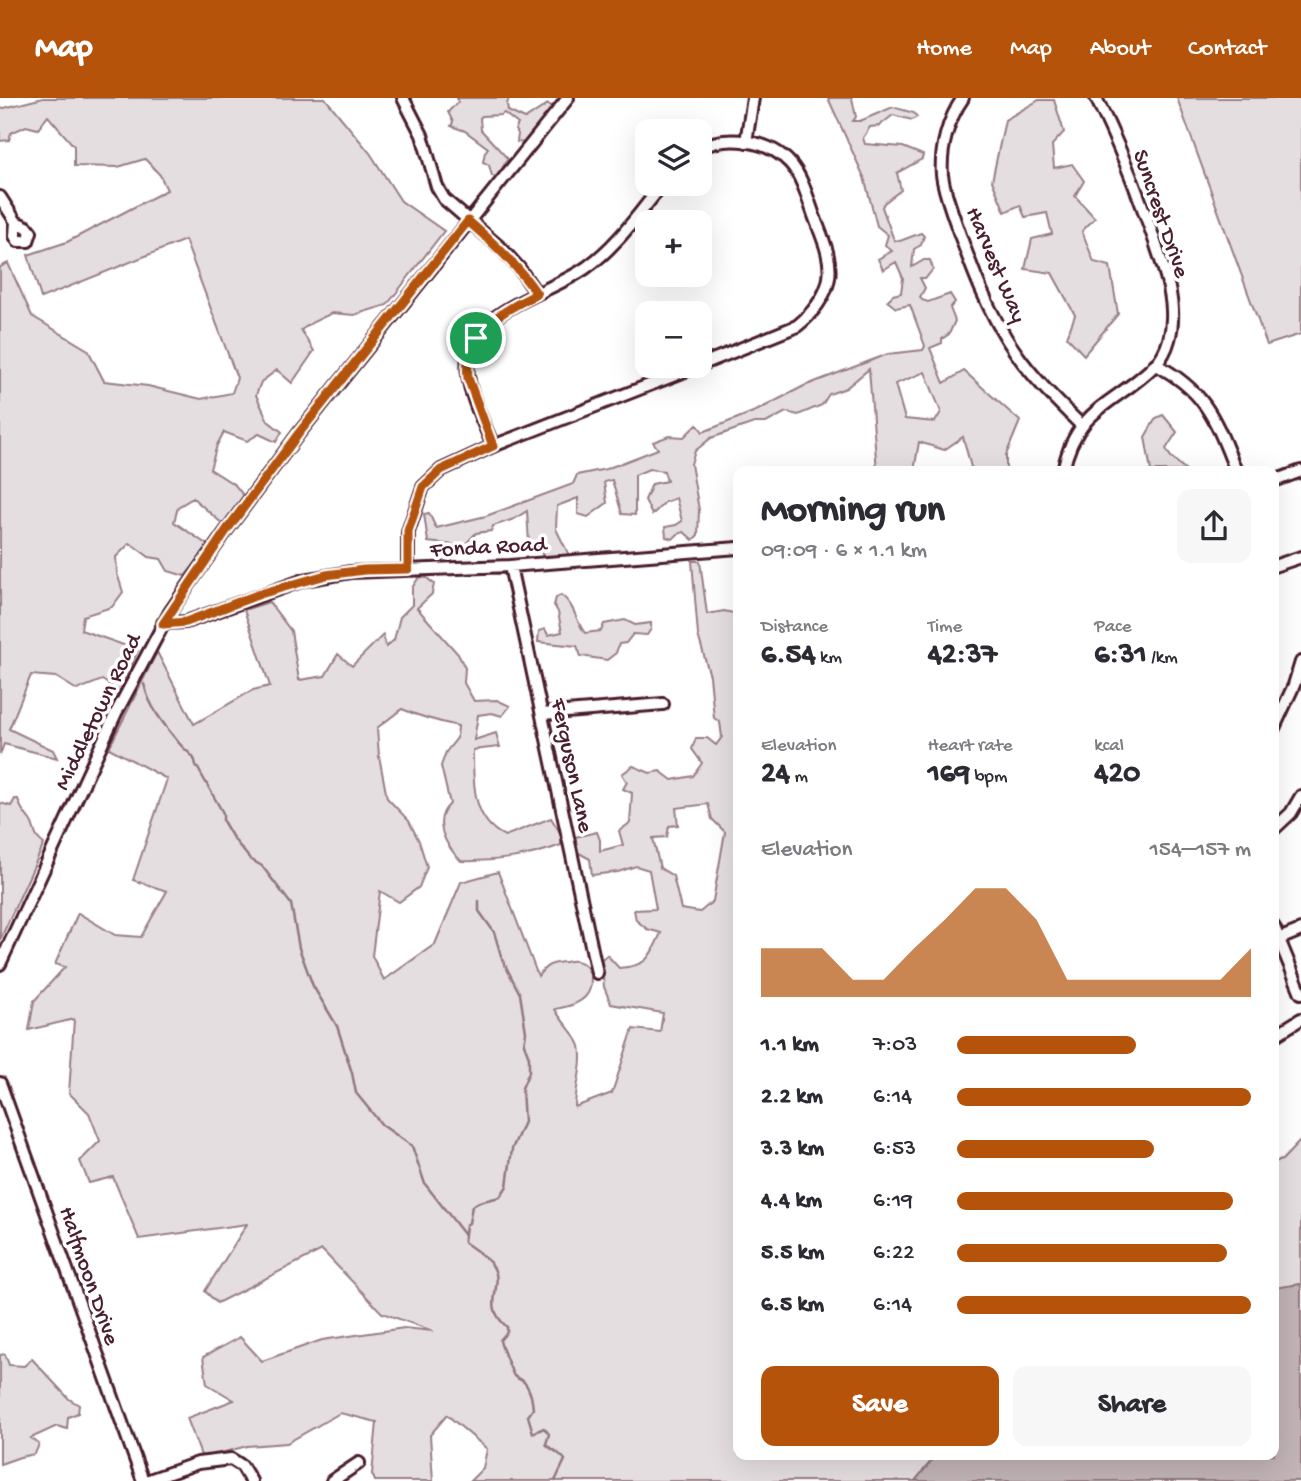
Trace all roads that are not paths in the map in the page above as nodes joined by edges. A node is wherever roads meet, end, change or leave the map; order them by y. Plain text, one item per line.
1 (403, 98) edge
2 (568, 98) edge
3 (753, 98) edge
4 (963, 98) edge
5 (1096, 98) edge
6 (746, 142) junction
7 (712, 145) edge
8 (653, 196) edge
9 (0, 197) edge
10 (468, 221) junction
11 (16, 222) dead end
12 (537, 294) junction
13 (712, 360) edge
14 (1155, 365) junction
15 (666, 378) edge
16 (1081, 425) junction
17 (493, 446) junction
18 (1064, 466) edge
19 (1234, 466) edge
20 (1301, 471) edge
21 (1279, 479) edge
22 (733, 548) edge
23 (1301, 556) edge
24 (1279, 563) edge
25 (510, 566) junction
26 (408, 569) junction
27 (163, 624) junction
28 (1301, 662) edge
29 (663, 704) dead end
30 (542, 714) junction
31 (1279, 717) edge
32 (1301, 796) edge
33 (1279, 824) edge
34 (1301, 930) edge
35 (1279, 939) joint
36 (0, 964) edge
37 (597, 973) dead end
38 (1301, 993) edge
39 (1301, 1019) edge
40 (1279, 1033) edge
41 (0, 1083) edge
42 (359, 1463) dead end
43 (144, 1481) edge
44 (251, 1481) edge
45 (332, 1481) edge

1 - 10 street
2 - 10 street, Middletown Road
3 - 6 street
4 - 16 street, Harvest Way
5 - 14 street, Suncrest Drive
6 - 7 street
6 - 13 street
8 - 12 street
9 - 11 street
10 - 12 street
10 - 27 street, Middletown Road
12 - 17 street
14 - 16 street, Suncrest Drive
14 - 19 street
15 - 17 street
16 - 18 street, Suncrest Drive
17 - 26 street
20 - 21 street
22 - 25 street, Fonda Road
23 - 24 street
25 - 26 street, Fonda Road
25 - 30 street, Ferguson Lane
26 - 27 street, Fonda Road
27 - 36 street, Middletown Road
28 - 31 street
29 - 30 street
30 - 37 street, Ferguson Lane
32 - 33 street
34 - 35 street
35 - 38 street
39 - 40 street
41 - 43 street, Halfmoon Drive
42 - 45 street
43 - 44 street

